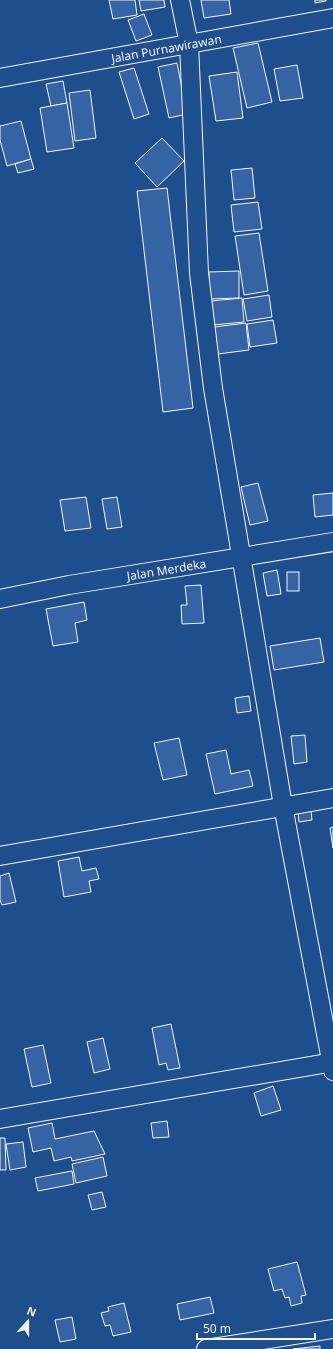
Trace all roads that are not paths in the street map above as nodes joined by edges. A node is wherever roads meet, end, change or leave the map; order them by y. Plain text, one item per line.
1 (180, 0) edge
2 (333, 18) edge
3 (189, 44) junction
4 (0, 78) edge
5 (333, 542) edge
6 (243, 558) junction
7 (0, 599) edge
8 (333, 798) edge
9 (283, 806) junction
10 (0, 856) edge
11 (332, 1065) edge
12 (0, 1119) edge
13 (333, 1329) edge
14 (206, 1349) edge

1 - 3 street
2 - 3 street, Jalan Purnawirawan
3 - 4 street, Jalan Purnawirawan
3 - 6 street
5 - 6 street, Jalan Merdeka
6 - 7 street, Jalan Merdeka
6 - 9 street
8 - 9 street
9 - 10 street
9 - 11 street
11 - 12 street
13 - 14 street

